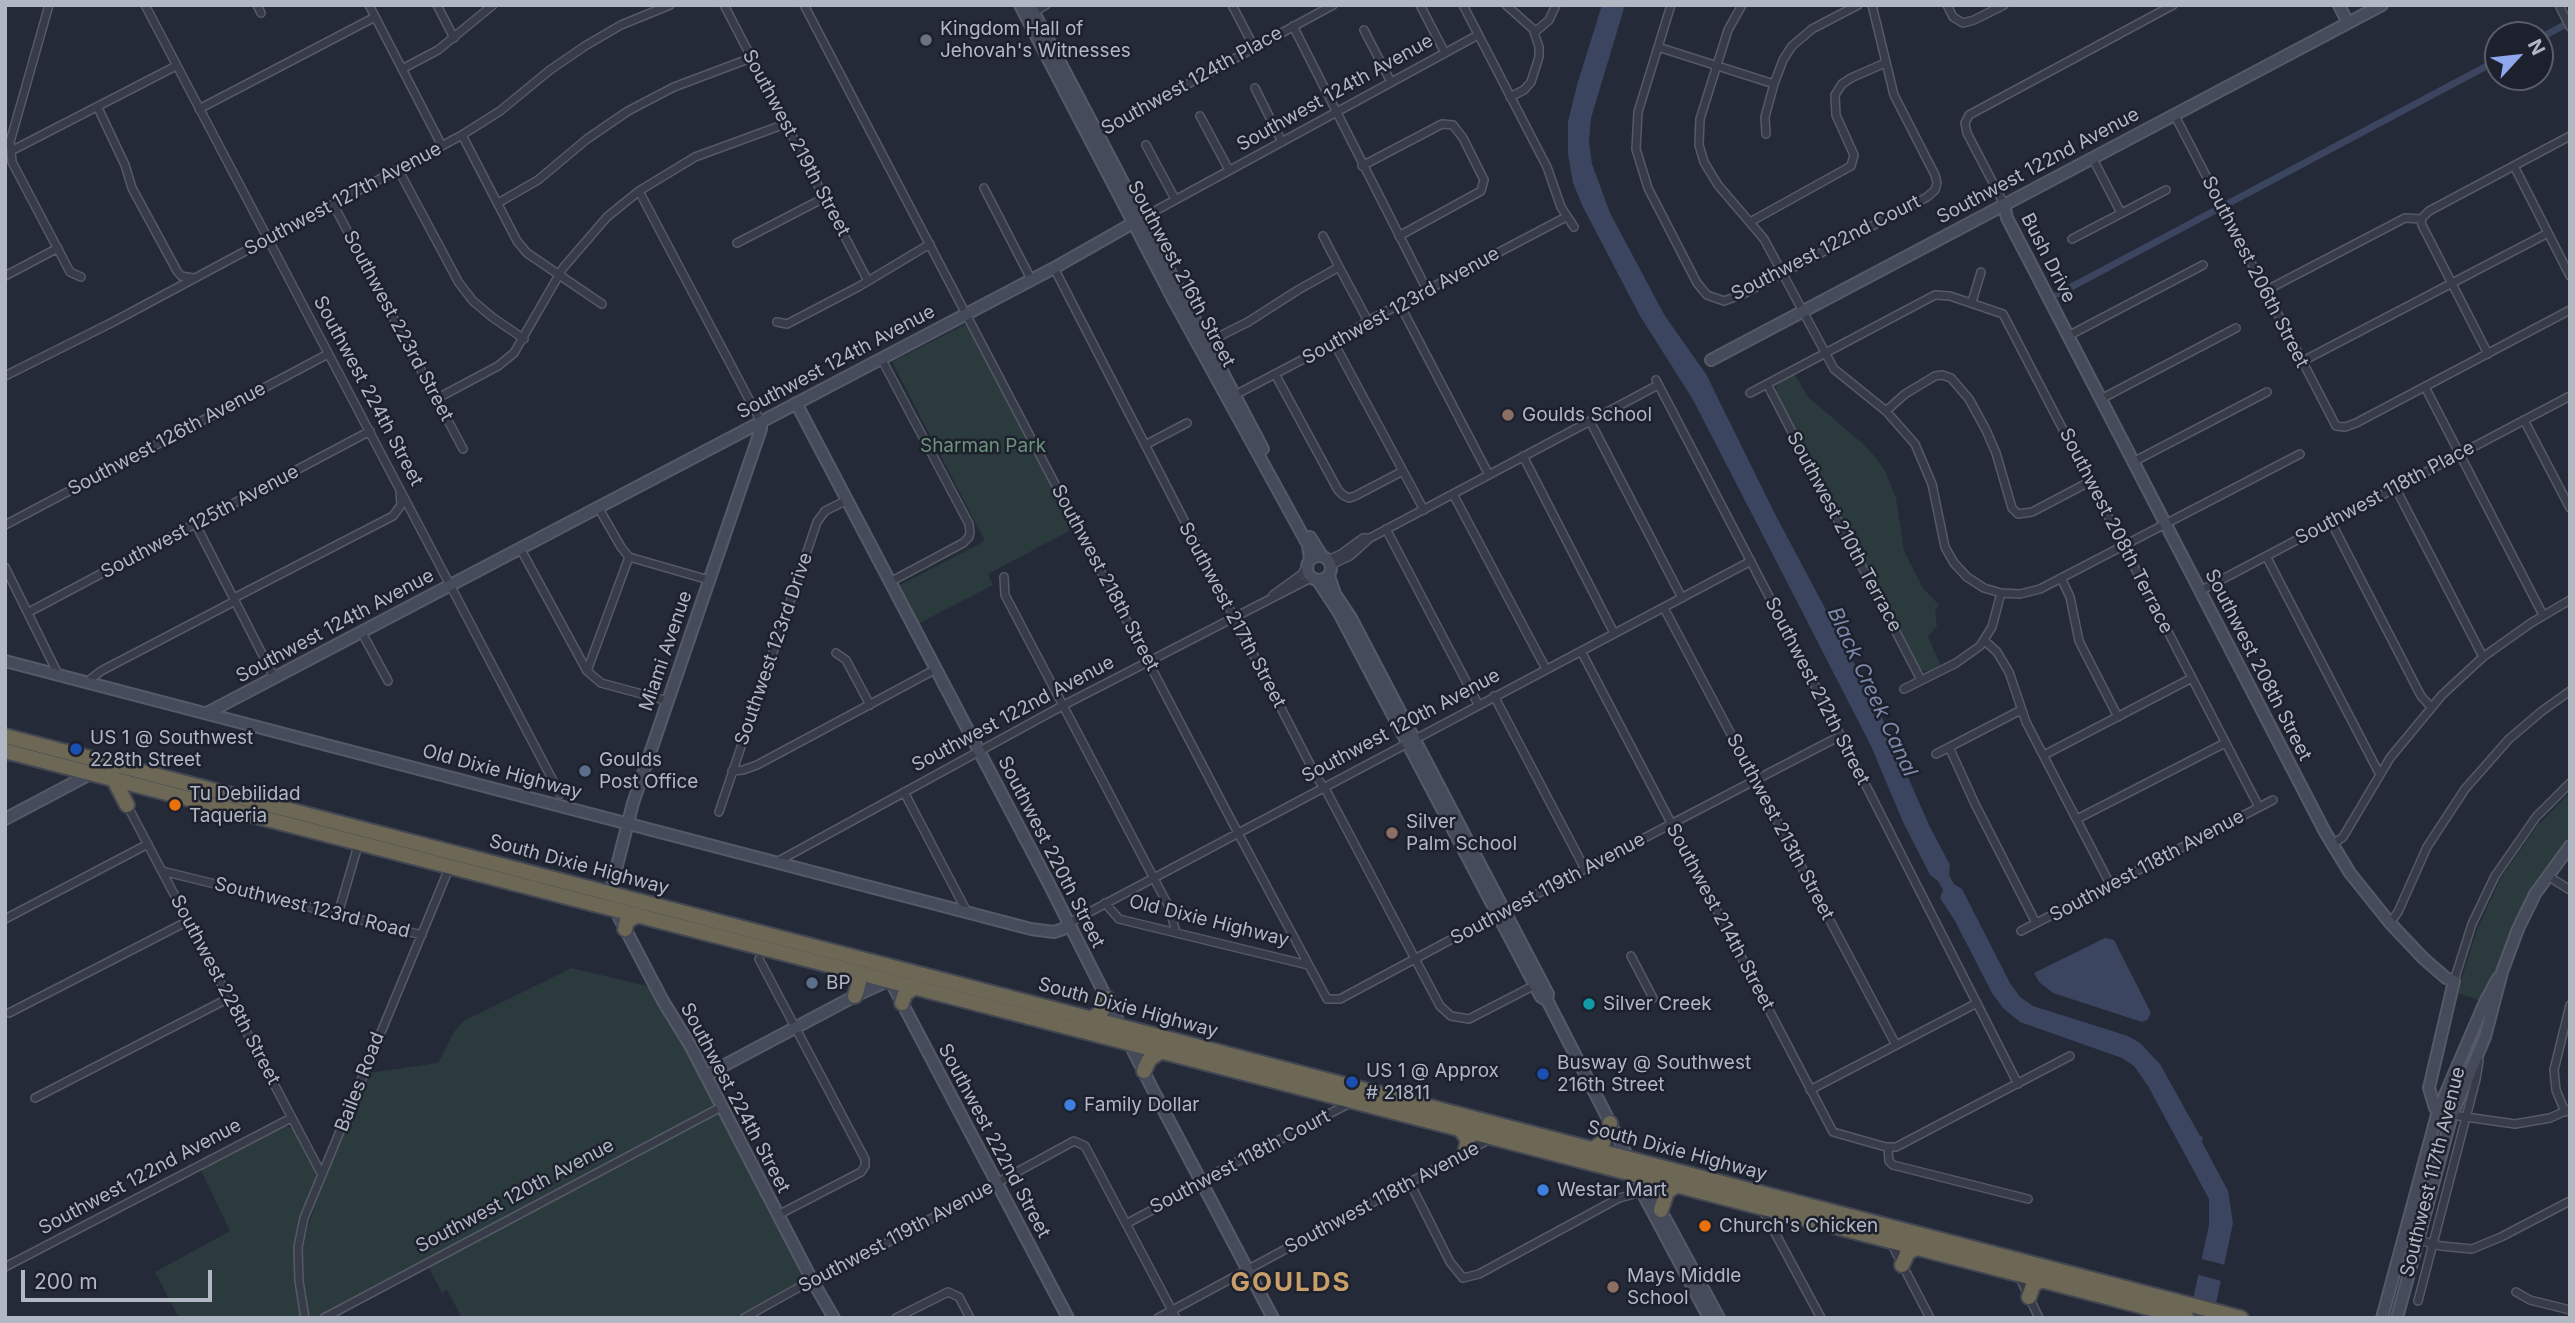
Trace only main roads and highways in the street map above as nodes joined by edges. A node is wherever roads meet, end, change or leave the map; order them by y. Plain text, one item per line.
1 (5, 736) edge
2 (5, 749) edge
3 (107, 763) junction
4 (91, 766) junction
5 (113, 778) junction
6 (139, 785) junction
7 (238, 811) junction
8 (347, 825) junction
9 (453, 859) junction
10 (531, 887) junction
11 (610, 893) junction
12 (614, 908) junction
13 (638, 915) junction
14 (720, 922) junction
15 (625, 929) road end
16 (877, 963) junction
17 (853, 971) junction
18 (890, 980) junction
19 (915, 987) junction
20 (988, 992) junction
21 (855, 996) road end
22 (1107, 998) road end
23 (901, 1003) road end
24 (1014, 1013) junction
25 (1091, 1019) junction
26 (1122, 1026) junction
27 (1130, 1043) junction
28 (1161, 1051) junction
29 (1233, 1055) junction
30 (1144, 1071) road end
31 (1346, 1085) junction
32 (1354, 1101) junction
33 (1449, 1112) junction
34 (1610, 1123) road end
35 (1460, 1129) junction
36 (1522, 1144) junction
37 (1593, 1149) junction
38 (1465, 1153) road end
39 (1628, 1158) junction
40 (1637, 1175) junction
41 (1677, 1185) junction
42 (1762, 1200) junction
43 (1661, 1210) road end
44 (1891, 1234) junction
45 (1917, 1248) junction
46 (1902, 1265) road end
47 (2019, 1267) junction
48 (2042, 1280) junction
49 (2029, 1297) road end
50 (2182, 1312) edge
51 (2241, 1318) edge

1 - 4 highway, South Dixie Highway
2 - 4 highway, South Dixie Highway
3 - 4 highway, South Dixie Highway
3 - 5 highway
3 - 8 highway, South Dixie Highway
4 - 5 highway, South Dixie Highway
5 - 6 highway, South Dixie Highway
5 - 6 highway
6 - 7 highway, South Dixie Highway
7 - 8 highway
7 - 9 highway, South Dixie Highway
8 - 9 highway, South Dixie Highway
9 - 10 highway, South Dixie Highway
9 - 11 highway, South Dixie Highway
10 - 11 highway
10 - 12 highway, South Dixie Highway
11 - 14 highway, South Dixie Highway
12 - 13 highway, South Dixie Highway
12 - 14 highway
13 - 15 highway
13 - 17 highway, South Dixie Highway
14 - 16 highway, South Dixie Highway
16 - 18 highway
16 - 20 highway, South Dixie Highway
17 - 18 highway, South Dixie Highway
17 - 21 highway
18 - 19 highway, South Dixie Highway
18 - 20 highway
19 - 23 highway
19 - 24 highway, South Dixie Highway
20 - 25 highway, South Dixie Highway
22 - 25 highway
24 - 26 highway
24 - 27 highway, South Dixie Highway
25 - 26 highway, South Dixie Highway
26 - 29 highway, South Dixie Highway
27 - 28 highway, South Dixie Highway
27 - 29 highway
28 - 30 highway
28 - 32 highway, South Dixie Highway
29 - 31 highway, South Dixie Highway
31 - 32 highway
31 - 33 highway, South Dixie Highway
32 - 33 highway
32 - 35 highway, South Dixie Highway
33 - 37 highway, South Dixie Highway
34 - 37 highway
35 - 36 highway, South Dixie Highway
35 - 38 highway
36 - 39 highway
36 - 40 highway, South Dixie Highway
37 - 39 highway, South Dixie Highway
39 - 42 highway, South Dixie Highway
40 - 41 highway, South Dixie Highway
40 - 42 highway
41 - 42 highway, South Dixie Highway
41 - 43 highway
42 - 44 highway, South Dixie Highway
42 - 44 highway, South Dixie Highway
44 - 45 highway, South Dixie Highway
44 - 47 highway, South Dixie Highway
45 - 46 highway
45 - 47 highway, South Dixie Highway
47 - 48 highway, South Dixie Highway
47 - 50 highway, South Dixie Highway
48 - 49 highway
48 - 50 highway, South Dixie Highway
50 - 51 highway, South Dixie Highway

